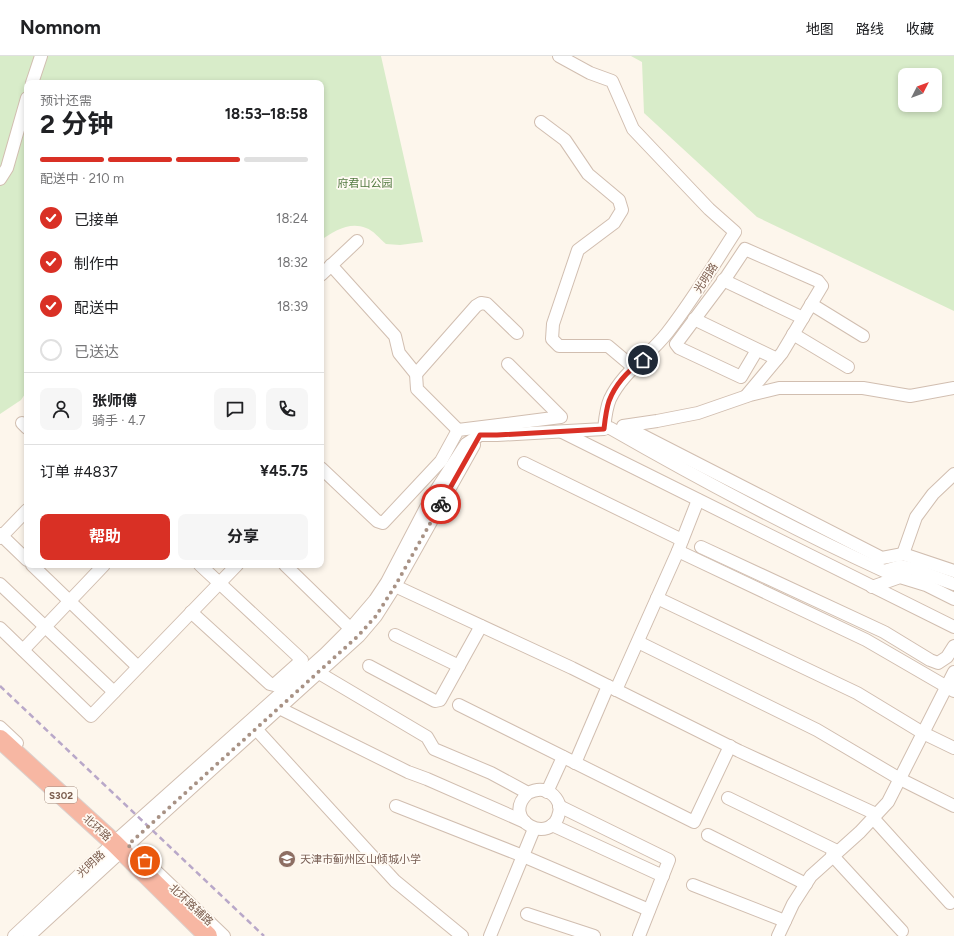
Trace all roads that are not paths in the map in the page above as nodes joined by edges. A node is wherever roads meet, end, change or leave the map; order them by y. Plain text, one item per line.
1 (41, 56) edge
2 (559, 56) edge
3 (33, 80) edge
4 (24, 108) edge
5 (541, 122) dead end
6 (0, 179) edge
7 (357, 241) dead end
8 (331, 266) junction
9 (324, 273) edge
10 (723, 280) junction
11 (811, 304) junction
12 (803, 318) junction
13 (694, 319) junction
14 (516, 333) dead end
15 (793, 334) junction
16 (863, 336) dead end
17 (757, 350) junction
18 (777, 359) junction
19 (508, 364) dead end
20 (634, 367) junction
21 (848, 367) dead end
22 (416, 374) junction
23 (954, 388) edge
24 (746, 396) junction
25 (624, 426) junction
26 (607, 429) junction
27 (458, 430) junction
28 (561, 432) junction
29 (480, 435) junction
30 (524, 463) dead end
31 (954, 474) edge
32 (324, 475) edge
33 (698, 500) junction
34 (24, 513) edge
35 (1, 536) edge
36 (680, 546) junction
37 (701, 547) dead end
38 (903, 554) junction
39 (24, 557) edge
40 (35, 568) edge
41 (101, 568) edge
42 (203, 568) edge
43 (234, 568) edge
44 (288, 568) edge
45 (954, 571) edge
46 (220, 583) junction
47 (0, 584) edge
48 (954, 584) edge
49 (395, 586) junction
50 (872, 587) junction
51 (657, 598) junction
52 (954, 599) edge
53 (69, 601) junction
54 (191, 612) junction
55 (481, 626) junction
56 (45, 627) junction
57 (954, 627) edge
58 (0, 628) edge
59 (355, 632) junction
60 (395, 635) dead end
61 (638, 642) junction
62 (954, 646) edge
63 (23, 650) junction
64 (369, 666) dead end
65 (459, 666) junction
66 (138, 667) junction
67 (954, 672) edge
68 (319, 673) junction
69 (612, 688) junction
70 (950, 689) edge
71 (114, 692) junction
72 (459, 705) dead end
73 (279, 708) junction
74 (0, 727) edge
75 (256, 729) junction
76 (923, 733) junction
77 (0, 739) edge
78 (730, 746) junction
79 (954, 748) edge
80 (0, 752) edge
81 (563, 757) junction
82 (575, 763) junction
83 (900, 779) junction
84 (547, 792) junction
85 (528, 793) junction
86 (728, 798) dead end
87 (396, 806) dead end
88 (559, 806) junction
89 (954, 806) edge
90 (875, 816) junction
91 (529, 825) junction
92 (552, 825) junction
93 (708, 835) dead end
94 (118, 847) junction
95 (835, 853) junction
96 (523, 856) junction
97 (663, 876) junction
98 (806, 884) junction
99 (692, 885) dead end
100 (950, 903) dead end
101 (649, 910) junction
102 (527, 914) dead end
103 (785, 921) junction
104 (902, 931) dead end
105 (14, 936) edge
106 (29, 936) edge
107 (193, 936) edge
108 (208, 936) edge
109 (224, 936) edge
110 (462, 936) edge
111 (490, 936) edge
112 (594, 936) edge
113 (639, 936) edge
114 (778, 936) edge

1 - 3 street
2 - 20 street, 光明路
4 - 6 street
5 - 20 street
7 - 8 street
8 - 9 street
8 - 22 street
10 - 11 street
10 - 12 street
10 - 13 street
11 - 12 street
11 - 16 street
12 - 15 street
13 - 17 street
13 - 17 street
14 - 22 street
15 - 18 street
15 - 21 street
17 - 18 street
18 - 24 street
19 - 27 street
20 - 26 street, 光明路
22 - 27 street
23 - 24 street
24 - 25 street
25 - 26 street
25 - 38 street
26 - 28 street
26 - 48 street
27 - 32 street
28 - 29 street
28 - 33 street
29 - 49 street, 光明路
29 - 59 street, 光明路
30 - 36 street
31 - 38 street
33 - 36 street
33 - 50 street
34 - 35 street
35 - 39 street
36 - 51 street
36 - 70 street
37 - 62 street
38 - 45 street
40 - 53 street
41 - 53 street
42 - 46 street
43 - 46 street
44 - 59 street
46 - 54 street
46 - 54 street
47 - 56 street
49 - 55 street
49 - 59 street, 光明路
50 - 52 street
50 - 57 street
51 - 61 street
51 - 76 street
53 - 56 street
53 - 66 street
54 - 66 street
55 - 65 street
55 - 69 street
56 - 63 street
56 - 71 street
58 - 63 street
59 - 68 street, 光明路
59 - 94 street, 光明路
60 - 65 street
61 - 69 street
61 - 83 street
63 - 71 street
64 - 65 street
66 - 71 street
67 - 70 street
68 - 73 street, 光明路
68 - 85 street
69 - 78 street
69 - 82 street
70 - 76 street
72 - 81 street
73 - 75 street, 光明路
73 - 91 street
74 - 94 street, 北环路辅路
75 - 94 street, 光明路
75 - 110 street
76 - 79 street
76 - 83 street
77 - 94 highway, 北环路 / S302
78 - 82 street
78 - 90 street
80 - 94 highway, 北环路 / S302
81 - 82 street
81 - 84 street
83 - 89 street
83 - 90 street
84 - 85 street
84 - 88 street
85 - 91 street
86 - 95 street
87 - 96 street
88 - 92 street
88 - 97 street
90 - 95 street
90 - 100 street
91 - 92 street
91 - 96 street
92 - 97 street
93 - 98 street
94 - 105 street, 光明路
94 - 106 street, 光明路
94 - 107 highway, 北环路 / S302
94 - 108 highway, 北环路 / S302
94 - 109 street, 北环路辅路
95 - 98 street
95 - 104 street
96 - 101 street
96 - 111 street
97 - 101 street
98 - 103 street
99 - 103 street
101 - 113 street
102 - 112 street
103 - 114 street

